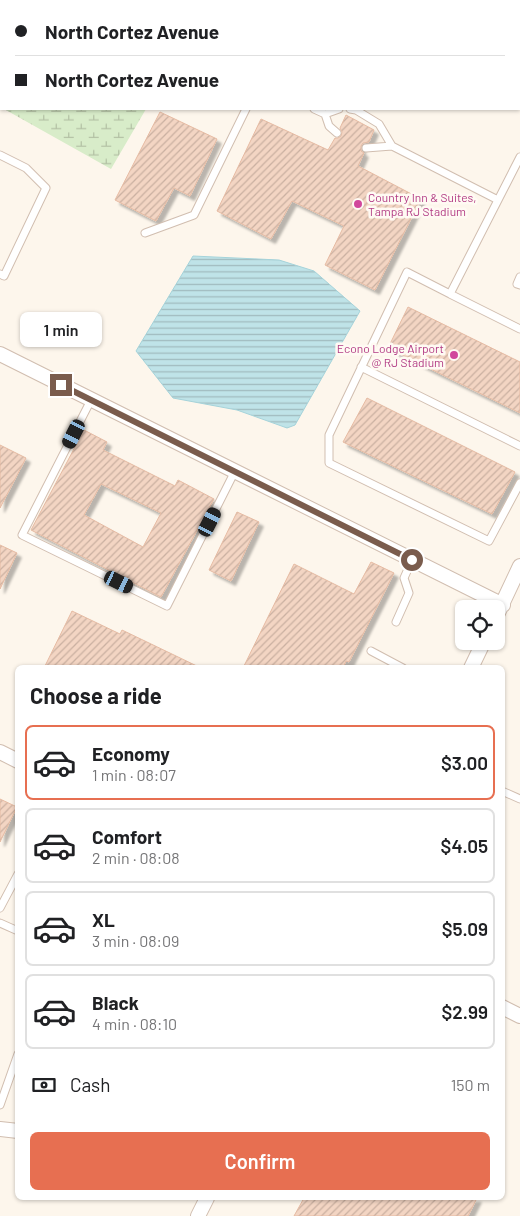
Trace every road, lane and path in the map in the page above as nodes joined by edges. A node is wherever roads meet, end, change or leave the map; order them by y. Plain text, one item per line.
1 (246, 110) edge
2 (316, 110) edge
3 (336, 110) edge
4 (356, 110) edge
5 (325, 114) junction
6 (337, 133) dead end
7 (392, 146) junction
8 (366, 148) dead end
9 (0, 155) edge
10 (520, 156) edge
11 (498, 200) junction
12 (145, 232) dead end
13 (0, 274) edge
14 (520, 277) edge
15 (520, 285) edge
16 (450, 294) junction
17 (520, 329) edge
18 (0, 354) edge
19 (361, 367) junction
20 (91, 400) junction
21 (520, 446) edge
22 (235, 471) junction
23 (520, 483) edge
24 (412, 560) junction
25 (520, 566) edge
26 (493, 600) edge
27 (505, 600) edge
28 (396, 622) dead end
29 (480, 650) edge
30 (372, 651) dead end
31 (398, 665) edge
32 (472, 665) edge
33 (0, 752) edge
34 (15, 760) edge
35 (505, 792) edge
36 (520, 799) edge
37 (15, 880) edge
38 (0, 908) edge
39 (0, 923) edge
40 (15, 930) edge
41 (505, 1008) edge
42 (519, 1011) edge
43 (15, 1062) edge
44 (0, 1105) edge
45 (0, 1129) edge
46 (15, 1131) edge
47 (206, 1200) edge
48 (202, 1215) edge

1 - 12 lane
2 - 5 lane
3 - 5 lane
4 - 7 lane
5 - 6 lane
7 - 8 lane
7 - 11 lane
9 - 13 lane
10 - 11 lane
11 - 16 lane
14 - 15 lane
16 - 17 lane
16 - 19 lane
18 - 20 street
19 - 21 lane
19 - 23 lane
20 - 22 street
20 - 22 lane
22 - 24 street
24 - 26 street
24 - 28 lane
25 - 27 street
29 - 32 street
30 - 31 lane
33 - 34 street
35 - 36 lane
37 - 38 lane
39 - 40 lane
41 - 42 street
43 - 44 lane
45 - 46 street
47 - 48 street

